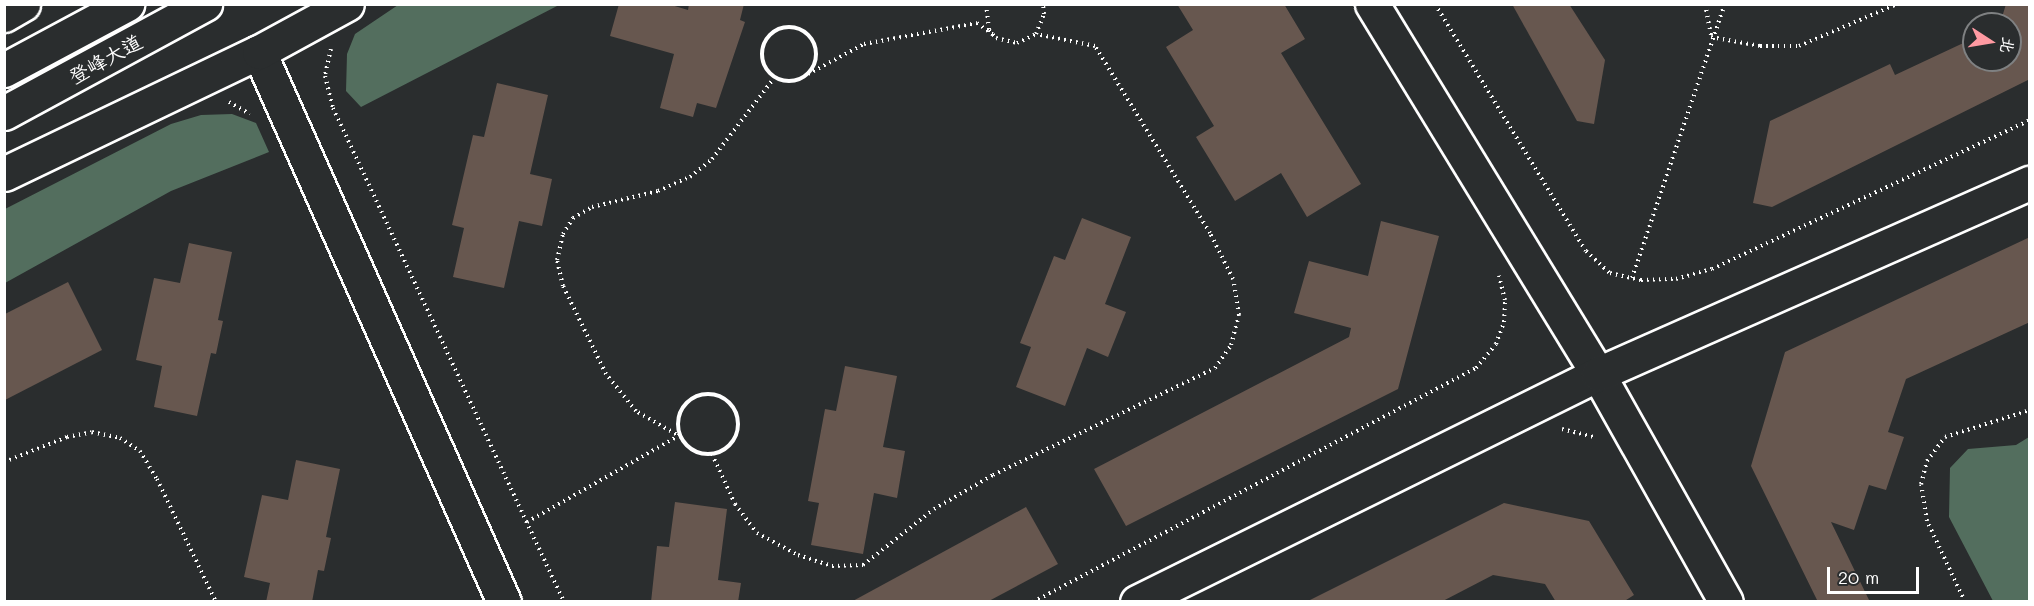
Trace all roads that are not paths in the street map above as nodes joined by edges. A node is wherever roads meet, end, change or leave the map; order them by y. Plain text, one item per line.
1 (23, 4) edge
2 (127, 4) edge
3 (205, 4) edge
4 (347, 4) edge
5 (1372, 4) edge
6 (4, 15) edge
7 (259, 52) junction
8 (4, 70) edge
9 (4, 113) edge
10 (4, 174) edge
11 (2030, 183) edge
12 (1598, 374) junction
13 (504, 602) edge
14 (1137, 602) edge
15 (1726, 602) edge

1 - 6 street
2 - 8 street, 登峰大道
3 - 9 street, 登峰大道
4 - 7 street
5 - 12 street
7 - 10 street
7 - 13 street
11 - 12 street
12 - 14 street
12 - 15 street

